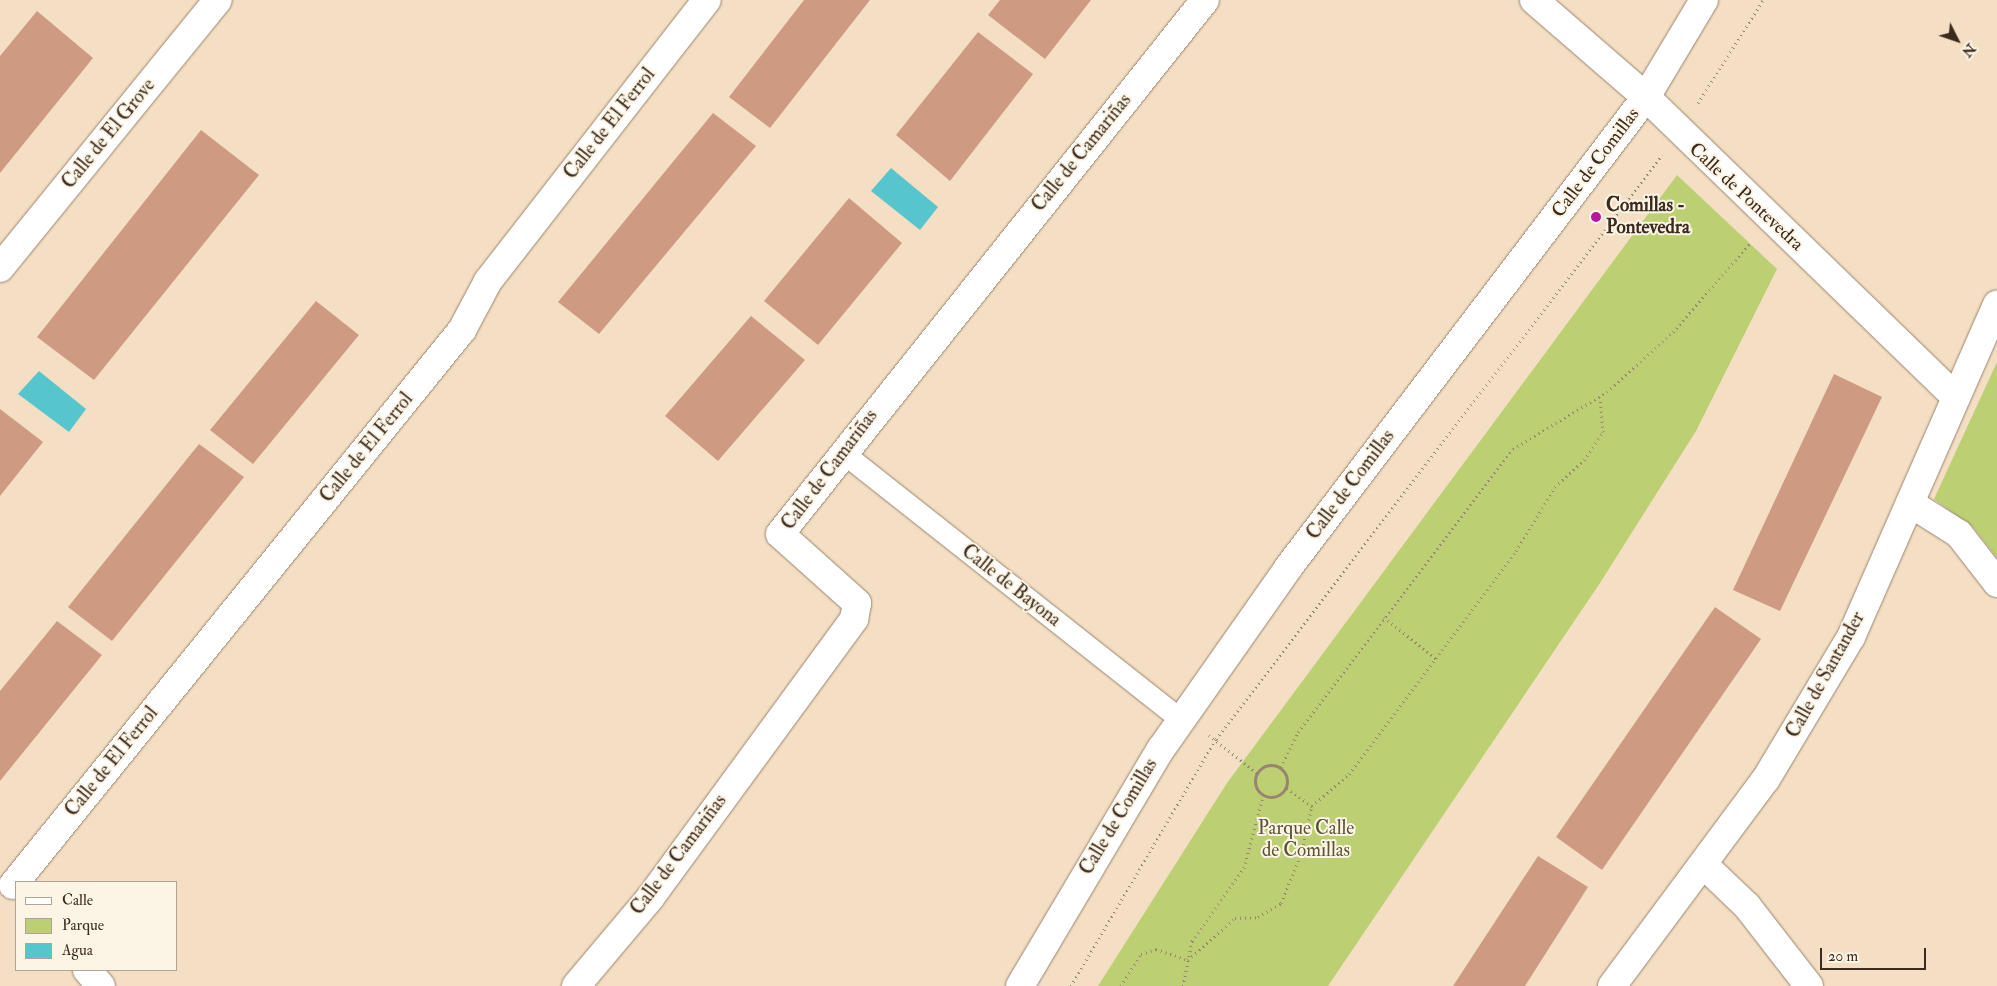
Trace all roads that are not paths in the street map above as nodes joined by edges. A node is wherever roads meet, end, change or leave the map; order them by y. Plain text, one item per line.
1 (218, 0) edge
2 (707, 0) edge
3 (1205, 0) edge
4 (1534, 0) edge
5 (1704, 0) edge
6 (1646, 97) junction
7 (0, 268) edge
8 (1995, 316) edge
9 (1956, 397) junction
10 (842, 452) junction
11 (1910, 503) junction
12 (1997, 583) edge
13 (1181, 720) junction
14 (1703, 864) junction
15 (10, 881) edge
16 (88, 971) edge
17 (101, 986) edge
18 (576, 986) edge
19 (1020, 986) edge
20 (1612, 986) edge
21 (1809, 986) edge

1 - 7 street, Calle de El Grove
2 - 15 street, Calle de El Ferrol
3 - 10 street, Calle de Camariñas
4 - 6 street, Calle de Pontevedra
5 - 6 street, Calle de Comillas
6 - 9 street, Calle de Pontevedra
6 - 13 street, Calle de Comillas
8 - 9 street, Calle de Santander
9 - 11 street, Calle de Santander
10 - 13 street, Calle de Bayona
10 - 18 street, Calle de Camariñas
11 - 12 street
11 - 14 street, Calle de Santander
13 - 19 street, Calle de Comillas
14 - 20 street, Calle de Santander
14 - 21 street
16 - 17 street

